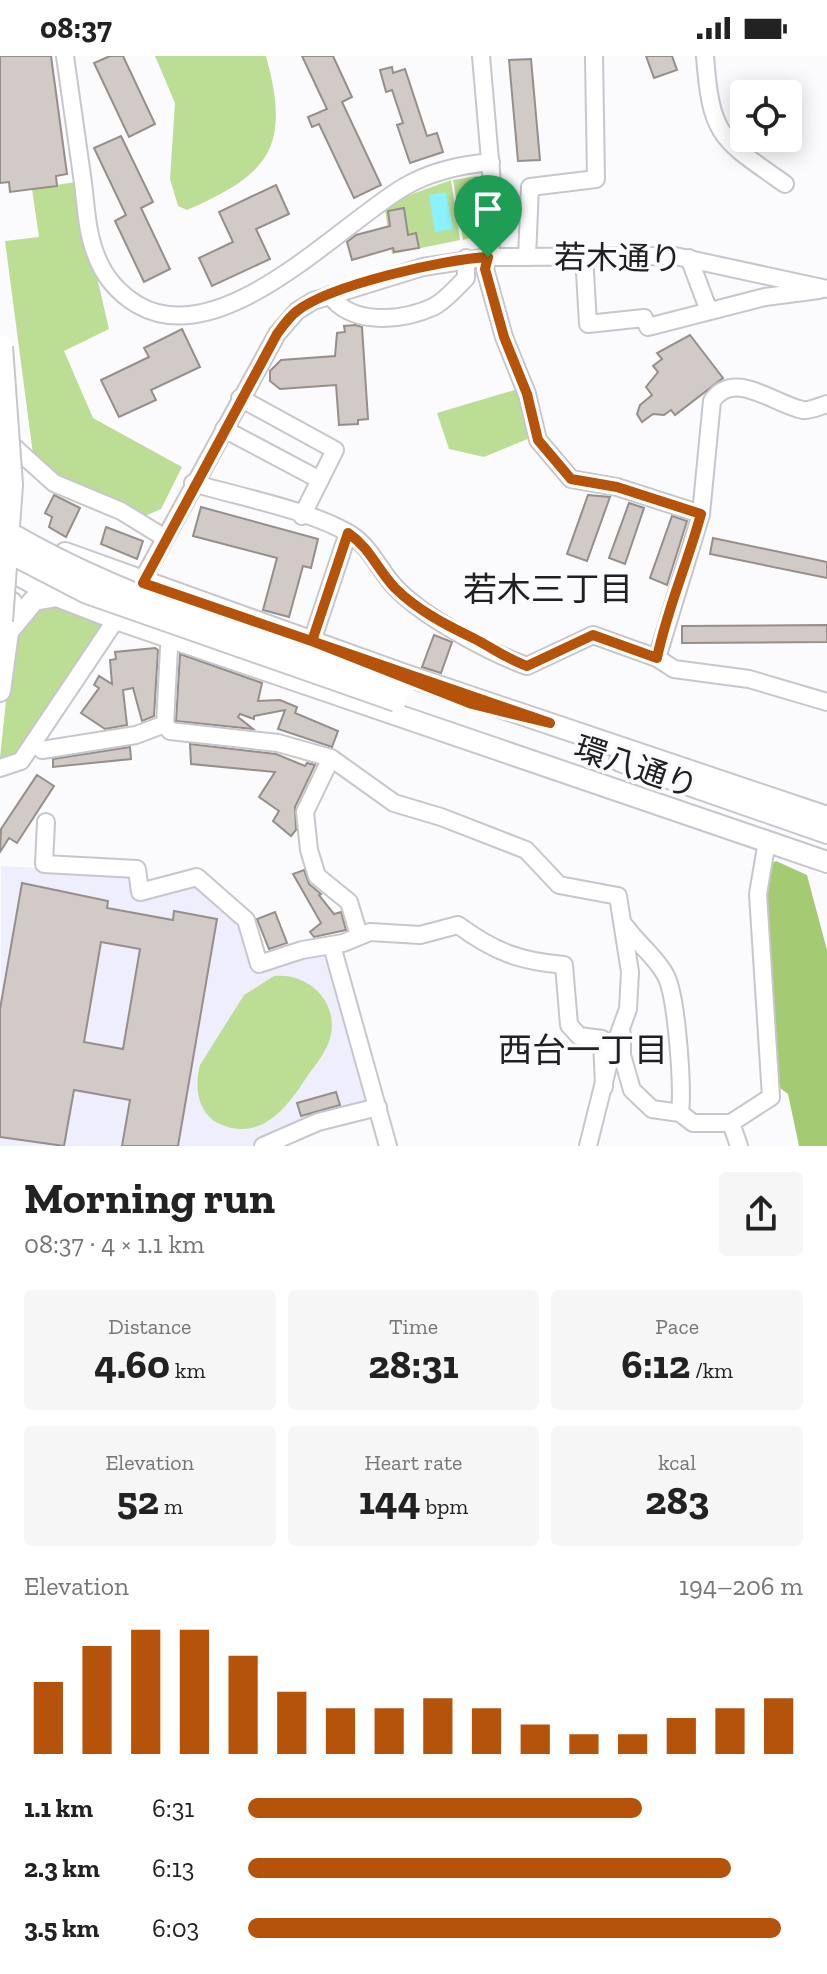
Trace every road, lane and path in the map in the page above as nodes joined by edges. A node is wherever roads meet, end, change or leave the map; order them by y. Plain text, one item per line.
1 (65, 56) edge
2 (481, 56) edge
3 (594, 56) edge
4 (705, 56) edge
5 (491, 162) junction
6 (785, 184) dead end
7 (584, 255) junction
8 (488, 257) junction
9 (527, 257) junction
10 (466, 258) junction
11 (689, 258) junction
12 (826, 288) edge
13 (330, 295) junction
14 (709, 311) junction
15 (0, 344) edge
16 (240, 398) junction
17 (827, 404) edge
18 (224, 429) junction
19 (14, 447) junction
20 (320, 480) junction
21 (193, 483) junction
22 (0, 514) edge
23 (701, 514) junction
24 (302, 516) junction
25 (9, 527) edge
26 (348, 533) junction
27 (165, 538) junction
28 (0, 548) edge
29 (7, 569) edge
30 (143, 583) junction
31 (180, 595) junction
32 (57, 596) junction
33 (116, 619) junction
34 (4, 628) edge
35 (167, 637) junction
36 (312, 641) junction
37 (657, 658) junction
38 (0, 691) edge
39 (400, 694) junction
40 (827, 702) edge
41 (165, 724) junction
42 (543, 743) junction
43 (42, 750) dead end
44 (331, 758) junction
45 (0, 768) edge
46 (827, 817) edge
47 (46, 822) dead end
48 (827, 833) edge
49 (767, 841) junction
50 (827, 849) edge
51 (827, 862) edge
52 (625, 925) junction
53 (359, 935) junction
54 (332, 946) junction
55 (622, 1025) junction
56 (604, 1087) junction
57 (378, 1107) junction
58 (680, 1113) junction
59 (731, 1123) junction
60 (263, 1146) edge
61 (388, 1146) edge
62 (588, 1146) edge
63 (739, 1146) edge

1 - 5 street
2 - 5 street
3 - 9 street
4 - 6 street
5 - 8 street
7 - 9 street, 若木通り
7 - 11 street, 若木通り
7 - 14 street
8 - 9 street, 若木通り
8 - 10 street, 若木通り
8 - 23 street
10 - 13 street, 若木通り
10 - 13 street
11 - 12 street, 若木通り
11 - 14 street
12 - 14 street
13 - 16 street, 若木通り
15 - 19 street
15 - 34 highway, bridge
16 - 18 street, 若木通り
16 - 20 street
17 - 23 street
18 - 20 street
18 - 21 street, 若木通り
19 - 25 street
19 - 27 street
20 - 24 street
21 - 24 street
21 - 27 street, 若木通り
22 - 25 main road
23 - 37 street
24 - 26 street
25 - 29 main road
25 - 30 main road
25 - 39 main road, 環八通り, bridge
26 - 36 street
26 - 37 street
27 - 30 street, 若木通り
28 - 39 main road, 環八通り, bridge
29 - 32 main road
29 - 34 main road
30 - 31 main road
30 - 33 street, 若木通り
31 - 35 street
31 - 36 main road
32 - 33 main road
32 - 34 main road
33 - 35 main road
33 - 45 street, 若木通り
34 - 38 main road
35 - 39 main road
35 - 41 street
36 - 39 main road
37 - 40 street
39 - 42 main road, 環八通り
39 - 42 main road
39 - 42 main road
39 - 42 main road
41 - 43 street
41 - 44 street
42 - 46 main road
42 - 48 main road, 環八通り
42 - 49 main road
42 - 50 main road, 環八通り
44 - 52 street
44 - 53 street
47 - 54 street
49 - 51 main road
49 - 59 street
52 - 55 street
52 - 58 street
53 - 54 street
53 - 56 street
54 - 57 street
55 - 56 street
55 - 58 street
56 - 62 street
57 - 60 street
57 - 61 street
58 - 59 street
59 - 63 street

